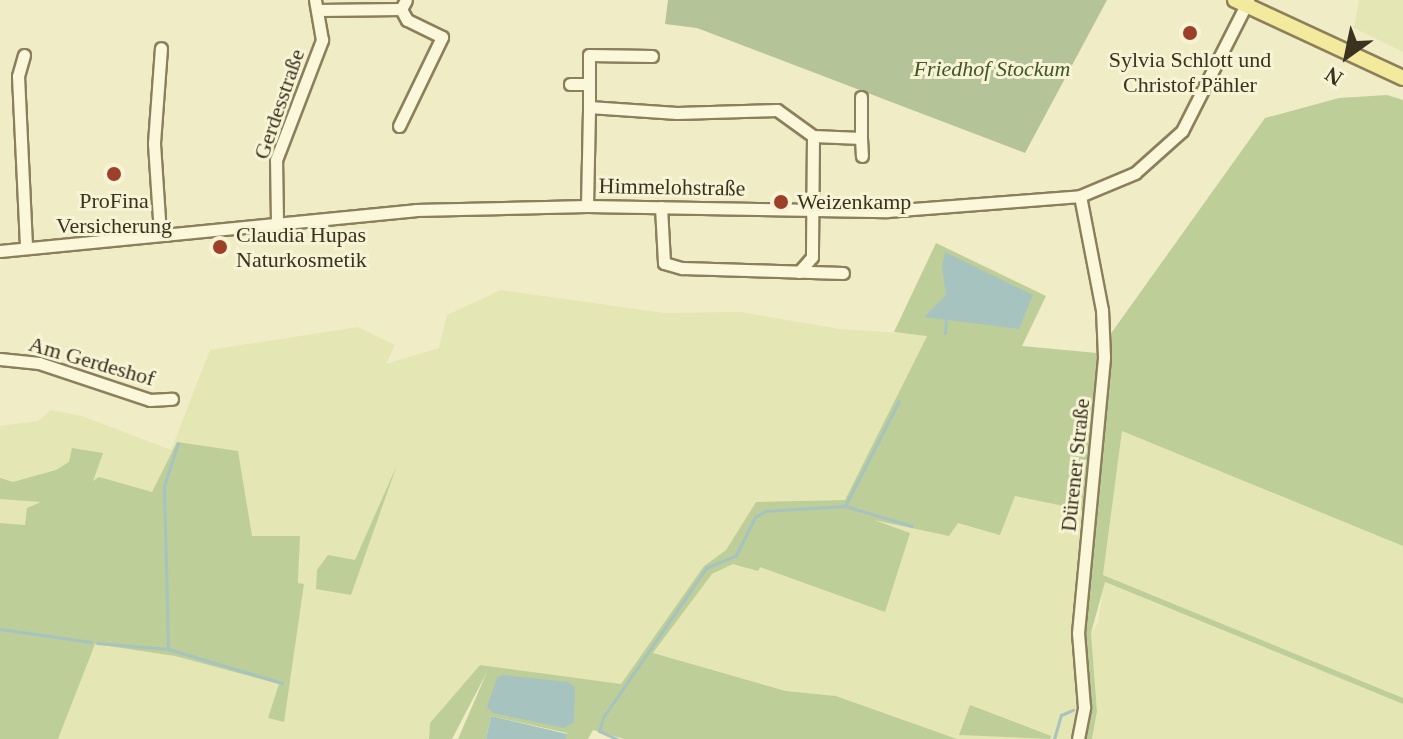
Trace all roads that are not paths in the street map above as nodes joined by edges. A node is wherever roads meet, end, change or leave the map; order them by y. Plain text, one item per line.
1 (1243, 1) edge
2 (317, 5) edge
3 (404, 5) edge
4 (161, 48) dead end
5 (24, 55) dead end
6 (652, 56) dead end
7 (1403, 78) edge
8 (570, 84) dead end
9 (589, 84) junction
10 (861, 97) dead end
11 (589, 107) junction
12 (399, 126) dead end
13 (813, 136) junction
14 (861, 138) junction
15 (862, 156) dead end
16 (1080, 196) junction
17 (587, 206) junction
18 (661, 207) junction
19 (815, 211) junction
20 (277, 221) junction
21 (160, 234) junction
22 (26, 248) junction
23 (0, 251) edge
24 (799, 272) junction
25 (843, 273) dead end
26 (0, 359) edge
27 (172, 399) dead end
28 (1078, 739) edge

1 - 7 main road
1 - 16 street, Himmelohstraße
2 - 3 street
2 - 20 street, Gerdesstraße
3 - 12 street
4 - 21 street
5 - 22 street
6 - 9 street
8 - 9 street
9 - 11 street
10 - 14 street
11 - 13 street
11 - 17 street
13 - 14 street
13 - 19 street
14 - 15 street
16 - 19 street, Himmelohstraße
16 - 28 street, Dürener Straße
17 - 18 street, Himmelohstraße
17 - 20 street, Himmelohstraße
18 - 19 street, Himmelohstraße
18 - 24 street
19 - 24 street
20 - 21 street, Himmelohstraße
21 - 22 street, Himmelohstraße
22 - 23 street, Himmelohstraße
24 - 25 street
26 - 27 street, Am Gerdeshof

